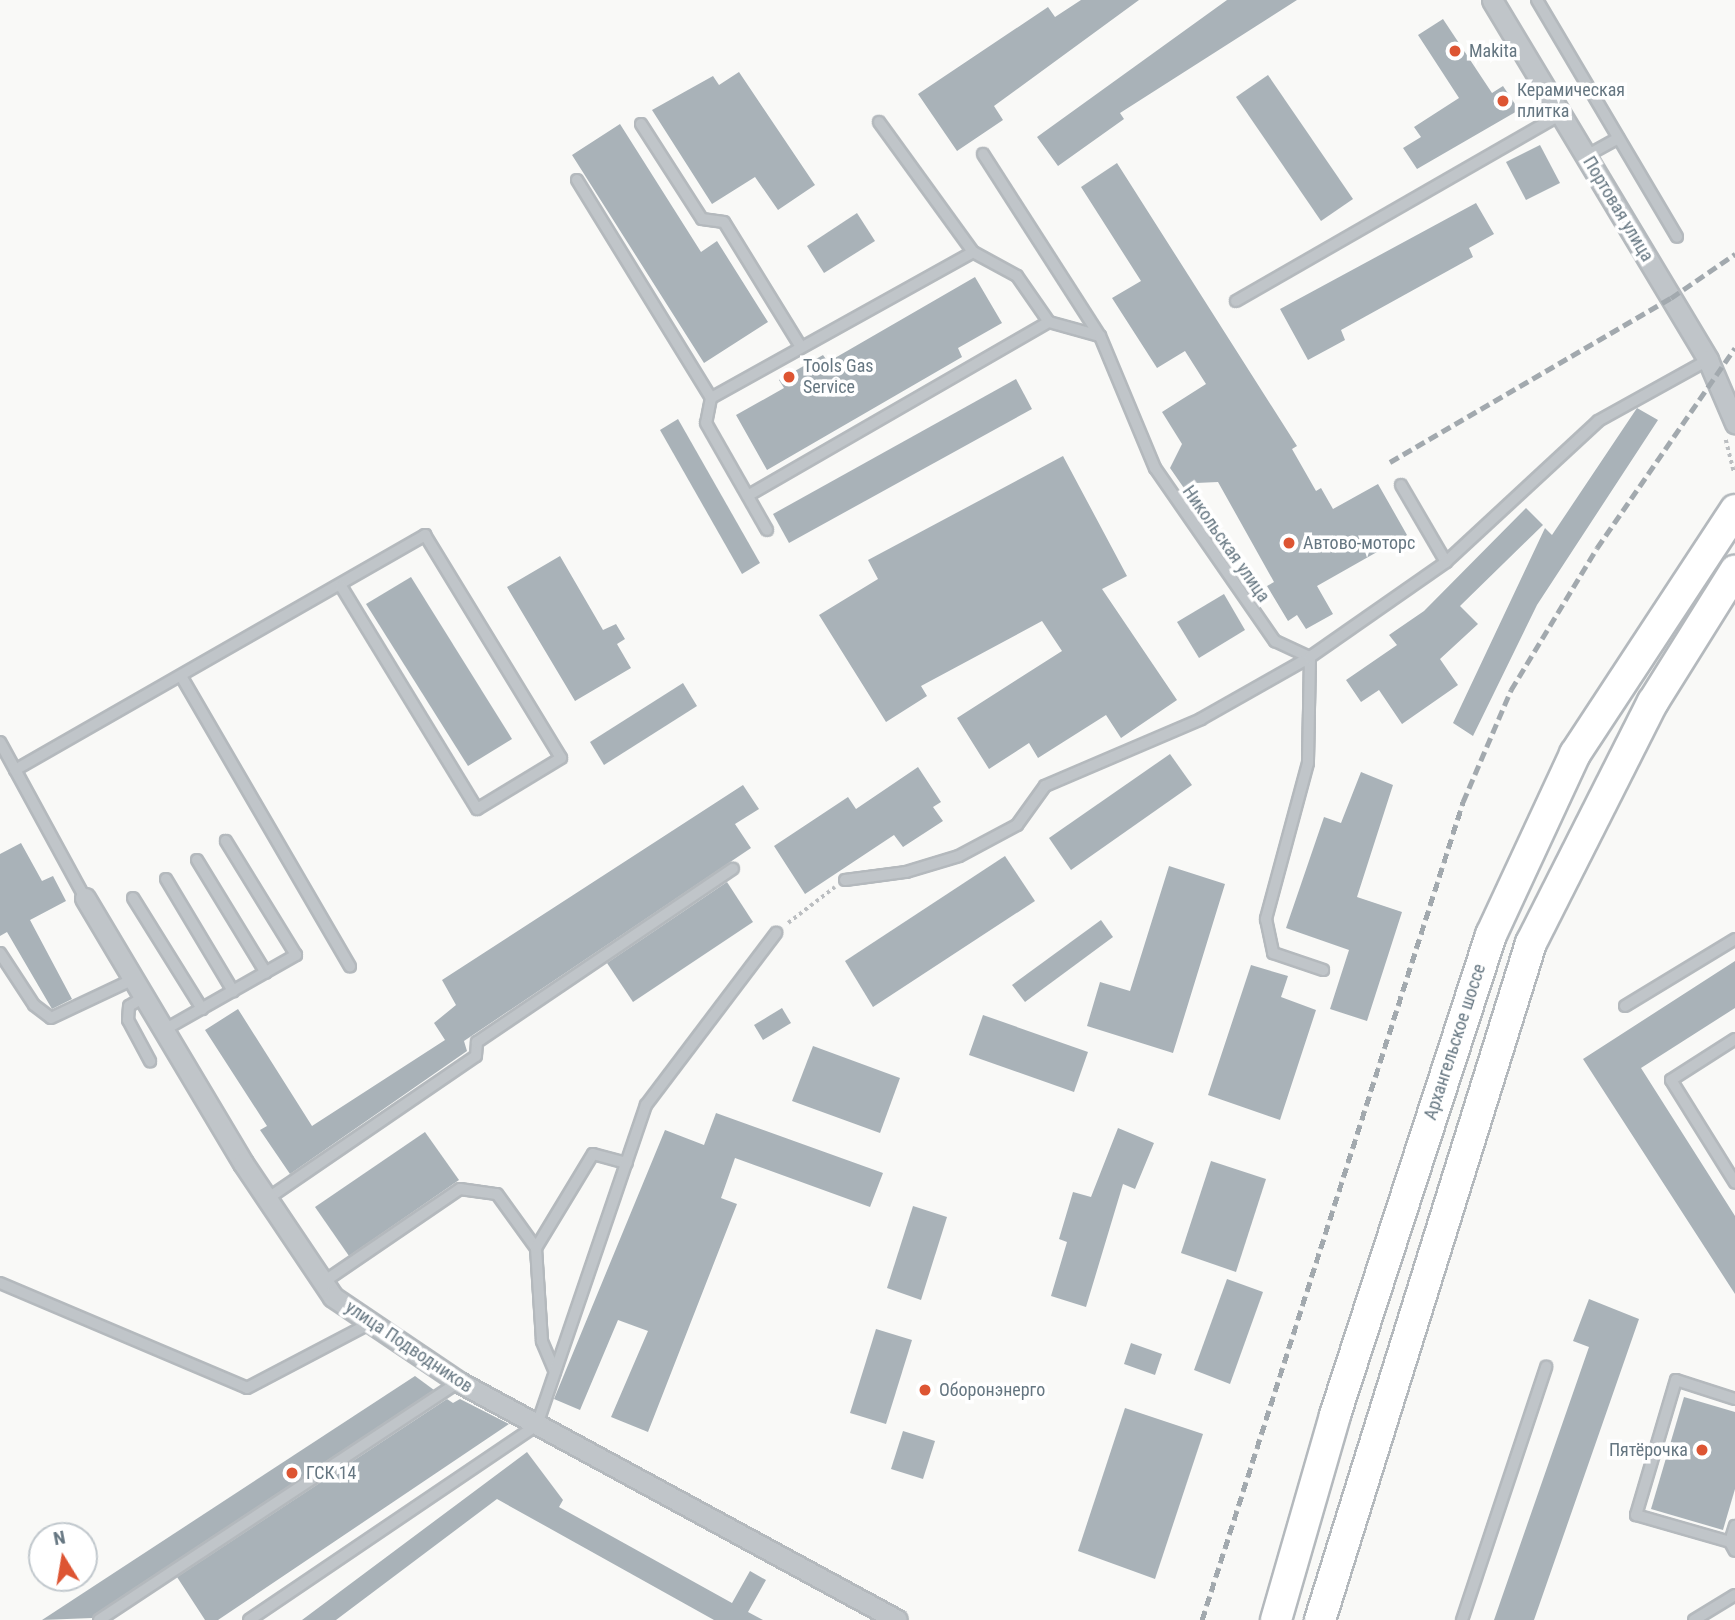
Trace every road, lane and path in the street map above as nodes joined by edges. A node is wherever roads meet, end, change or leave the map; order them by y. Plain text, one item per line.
1 (1493, 0) edge
2 (1537, 0) edge
3 (1561, 114) junction
4 (879, 122) dead end
5 (641, 124) dead end
6 (1618, 138) junction
7 (983, 154) dead end
8 (1586, 156) junction
9 (577, 180) dead end
10 (1677, 237) dead end
11 (973, 253) junction
12 (1236, 301) dead end
13 (1049, 322) junction
14 (1100, 336) junction
15 (801, 347) junction
16 (1709, 360) junction
17 (711, 398) junction
18 (1735, 423) edge
19 (1401, 485) dead end
20 (749, 495) junction
21 (1735, 510) edge
22 (767, 530) dead end
23 (1446, 562) junction
24 (1735, 571) edge
25 (341, 586) junction
26 (1310, 657) junction
27 (181, 676) junction
28 (0, 742) edge
29 (15, 771) junction
30 (226, 841) dead end
31 (197, 860) dead end
32 (733, 869) dead end
33 (166, 879) dead end
34 (845, 880) joint
35 (85, 898) joint
36 (133, 898) dead end
37 (776, 933) joint
38 (1735, 939) edge
39 (0, 953) edge
40 (350, 966) dead end
41 (1323, 970) dead end
42 (266, 972) junction
43 (134, 979) junction
44 (233, 991) junction
45 (144, 996) junction
46 (1625, 1006) dead end
47 (202, 1009) junction
48 (164, 1030) junction
49 (1735, 1039) edge
50 (150, 1061) dead end
51 (627, 1163) junction
52 (1735, 1183) edge
53 (267, 1199) junction
54 (536, 1248) junction
55 (0, 1283) edge
56 (322, 1283) junction
57 (372, 1323) junction
58 (1546, 1367) dead end
59 (555, 1372) junction
60 (459, 1382) junction
61 (1735, 1399) edge
62 (537, 1425) junction
63 (1735, 1526) edge
64 (1732, 1547) edge
65 (1735, 1595) edge
66 (99, 1620) edge
67 (249, 1620) edge
68 (897, 1620) edge
69 (1276, 1620) edge
70 (1320, 1620) edge
71 (1462, 1620) edge
72 (1695, 1620) edge

1 - 3 street, Портовая улица
2 - 6 lane
3 - 8 street, Портовая улица
3 - 12 lane
4 - 11 lane
5 - 15 lane
6 - 8 lane
6 - 10 lane
7 - 14 lane, Никольская улица
8 - 16 street, Портовая улица
9 - 17 lane
11 - 13 lane
11 - 15 lane
13 - 14 lane
13 - 20 lane
14 - 26 lane, Никольская улица
15 - 17 lane
16 - 18 street, Портовая улица
16 - 23 lane
17 - 20 lane
19 - 23 lane
20 - 22 lane
21 - 69 main road, Архангельское шоссе
23 - 26 lane
24 - 70 main road
25 - 25 lane
25 - 27 lane
26 - 34 lane
26 - 41 lane
27 - 29 lane
27 - 40 lane
28 - 29 lane
29 - 35 lane
30 - 42 lane
31 - 42 lane
32 - 53 lane
33 - 44 lane
34 - 37 path
35 - 43 street, улица Подводников
36 - 47 lane
37 - 51 lane
38 - 46 lane
39 - 43 lane
42 - 44 lane
43 - 45 street, улица Подводников
44 - 47 lane
45 - 48 street, улица Подводников
45 - 50 lane
47 - 48 lane
48 - 53 street, улица Подводников
49 - 52 lane
51 - 54 lane
51 - 59 lane
53 - 56 street, улица Подводников
54 - 56 lane
54 - 59 lane
55 - 57 lane
56 - 57 street, улица Подводников
57 - 60 street, улица Подводников
58 - 71 lane
59 - 62 lane
60 - 62 street, улица Подводников
60 - 66 lane
61 - 64 lane
62 - 67 lane
62 - 68 street, улица Подводников
63 - 64 lane
65 - 72 lane

